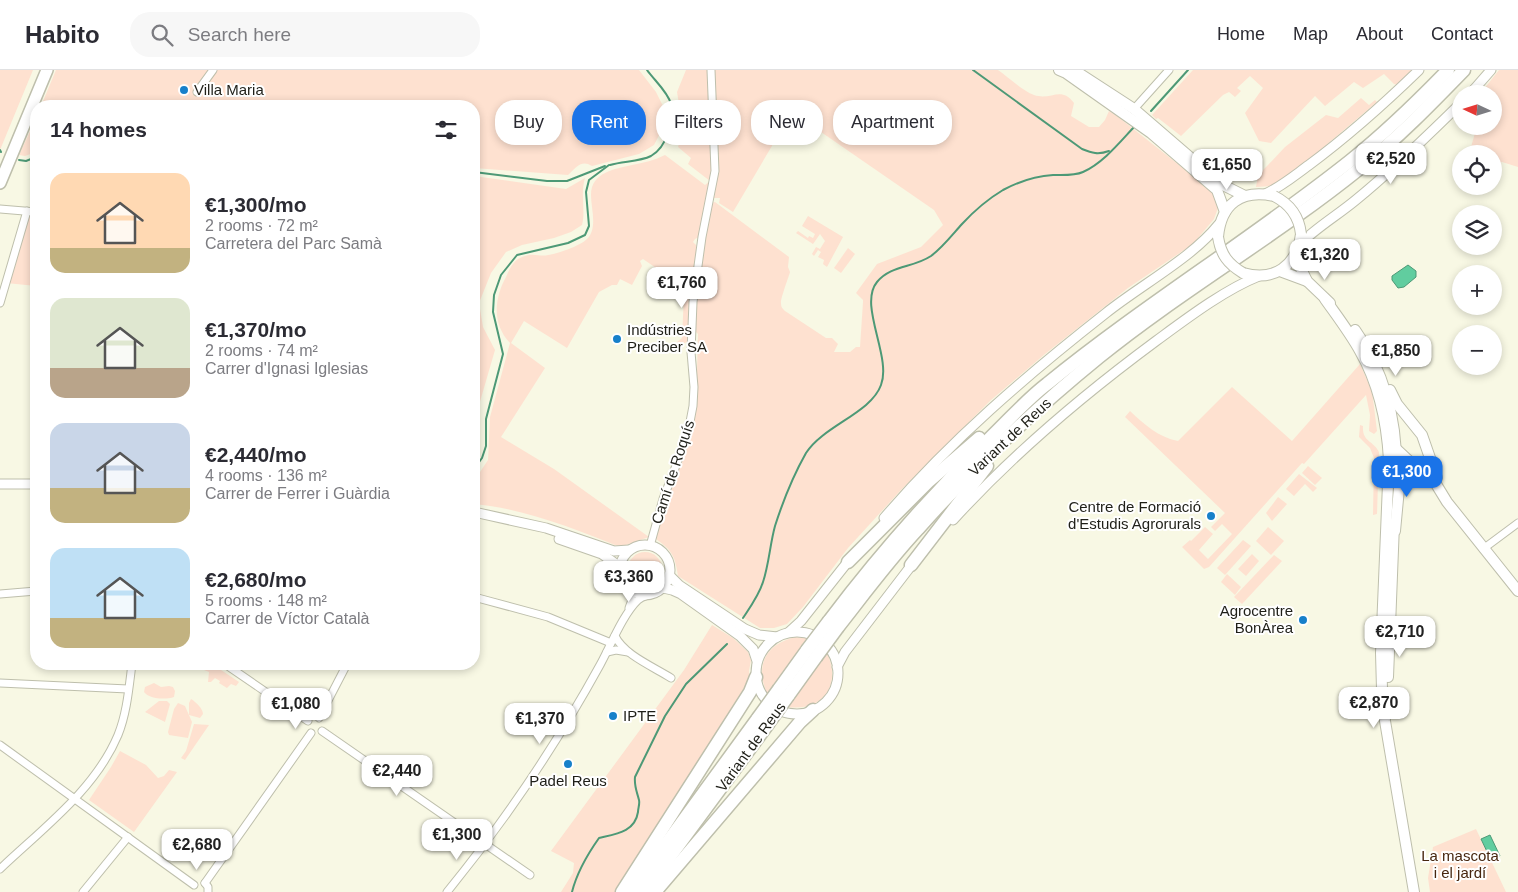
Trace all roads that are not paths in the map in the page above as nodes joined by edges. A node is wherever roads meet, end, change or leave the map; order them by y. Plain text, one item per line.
1 (42, 70) edge
2 (47, 70) edge
3 (213, 70) edge
4 (711, 70) edge
5 (1059, 70) edge
6 (1074, 70) edge
7 (1169, 70) edge
8 (1419, 70) edge
9 (1448, 70) edge
10 (1464, 70) edge
11 (1491, 70) edge
12 (1478, 85) edge
13 (197, 92) dead end
14 (35, 100) edge
15 (1134, 109) junction
16 (30, 111) edge
17 (1452, 112) edge
18 (0, 169) edge
19 (0, 183) edge
20 (1269, 195) junction
21 (1245, 196) junction
22 (0, 209) edge
23 (27, 211) junction
24 (30, 211) edge
25 (1225, 212) junction
26 (1219, 224) junction
27 (1300, 239) junction
28 (1295, 256) junction
29 (1280, 271) junction
30 (1259, 276) junction
31 (1307, 281) junction
32 (1326, 299) junction
33 (0, 303) edge
34 (1343, 315) junction
35 (1350, 334) junction
36 (1045, 385) junction
37 (1065, 387) junction
38 (1396, 450) junction
39 (1428, 452) junction
40 (1416, 464) junction
41 (30, 478) edge
42 (0, 479) edge
43 (0, 484) edge
44 (30, 484) edge
45 (1389, 488) junction
46 (1447, 502) junction
47 (480, 513) edge
48 (480, 519) edge
49 (1518, 523) edge
50 (650, 546) junction
51 (1393, 548) junction
52 (1483, 549) junction
53 (630, 550) junction
54 (848, 562) junction
55 (911, 565) junction
56 (620, 567) junction
57 (1392, 572) junction
58 (669, 575) junction
59 (626, 587) junction
60 (663, 588) junction
61 (1518, 591) edge
62 (30, 592) edge
63 (0, 594) edge
64 (648, 595) junction
65 (480, 598) edge
66 (626, 616) junction
67 (833, 624) junction
68 (789, 632) junction
69 (616, 636) junction
70 (777, 637) junction
71 (612, 643) junction
72 (607, 652) junction
73 (628, 652) junction
74 (1381, 653) junction
75 (758, 661) junction
76 (837, 667) junction
77 (131, 670) edge
78 (234, 670) edge
79 (344, 670) edge
80 (756, 677) junction
81 (672, 678) dead end
82 (0, 683) edge
83 (128, 689) junction
84 (813, 710) junction
85 (319, 718) junction
86 (308, 721) junction
87 (763, 721) junction
88 (322, 731) junction
89 (311, 733) junction
90 (0, 745) edge
91 (1394, 765) junction
92 (74, 800) junction
93 (128, 838) junction
94 (485, 844) junction
95 (0, 870) edge
96 (530, 875) dead end
97 (205, 883) junction
98 (193, 889) edge
99 (83, 892) edge
100 (208, 892) edge
101 (447, 892) edge
102 (622, 892) edge
103 (631, 892) edge
104 (644, 892) edge
105 (655, 892) edge
106 (1414, 892) edge

1 - 18 main road
2 - 14 main road
3 - 13 street
4 - 50 street, Camí de Roquís
5 - 25 main road
6 - 15 main road
7 - 15 street
8 - 20 street
9 - 36 highway, Variant de Reus
10 - 37 highway, Variant de Reus
11 - 12 street
15 - 21 main road
16 - 19 main road
17 - 27 street
20 - 21 main road
20 - 27 main road, bridge
21 - 25 main road
22 - 23 street
23 - 24 street
23 - 33 street
25 - 26 main road
26 - 30 main road, bridge
26 - 54 street
27 - 28 main road
28 - 29 main road
28 - 31 main road
29 - 30 main road
29 - 31 main road
30 - 55 street
31 - 32 main road
32 - 34 main road
32 - 35 main road
34 - 38 main road
34 - 39 main road
35 - 38 main road
35 - 45 main road
36 - 54 highway
36 - 67 highway, Variant de Reus
37 - 55 highway
37 - 67 highway, Variant de Reus
38 - 40 main road
38 - 51 main road
39 - 40 main road
39 - 46 main road
40 - 46 main road
40 - 51 main road
41 - 42 street
43 - 44 street
45 - 51 main road
45 - 74 main road
46 - 52 main road
47 - 53 street
48 - 56 street
49 - 52 street
50 - 53 street
50 - 58 street
51 - 57 main road
52 - 61 main road
53 - 56 street
54 - 68 street
55 - 76 street
56 - 59 street
57 - 74 main road
57 - 91 main road
58 - 60 street
58 - 70 street
59 - 64 street
59 - 66 street
60 - 64 street
60 - 75 street
62 - 63 street
64 - 66 street
65 - 71 street
66 - 69 street
67 - 87 highway, Variant de Reus, bridge
68 - 70 street
68 - 76 street
69 - 71 street
69 - 73 street
70 - 75 street
71 - 72 street
72 - 73 street
72 - 94 street
73 - 81 street
74 - 91 main road
75 - 80 street
76 - 84 street
77 - 83 street
78 - 86 street
79 - 85 street
80 - 84 street
80 - 102 highway
82 - 83 street
83 - 92 street
84 - 105 highway
85 - 86 street
85 - 88 street
86 - 89 street
87 - 103 highway, Variant de Reus
87 - 104 highway, Variant de Reus
88 - 89 street
88 - 94 street
89 - 97 street
90 - 92 street
91 - 106 main road
92 - 93 street
92 - 95 street
93 - 98 street
93 - 99 street
94 - 96 street
94 - 101 street
97 - 98 street
97 - 100 street

